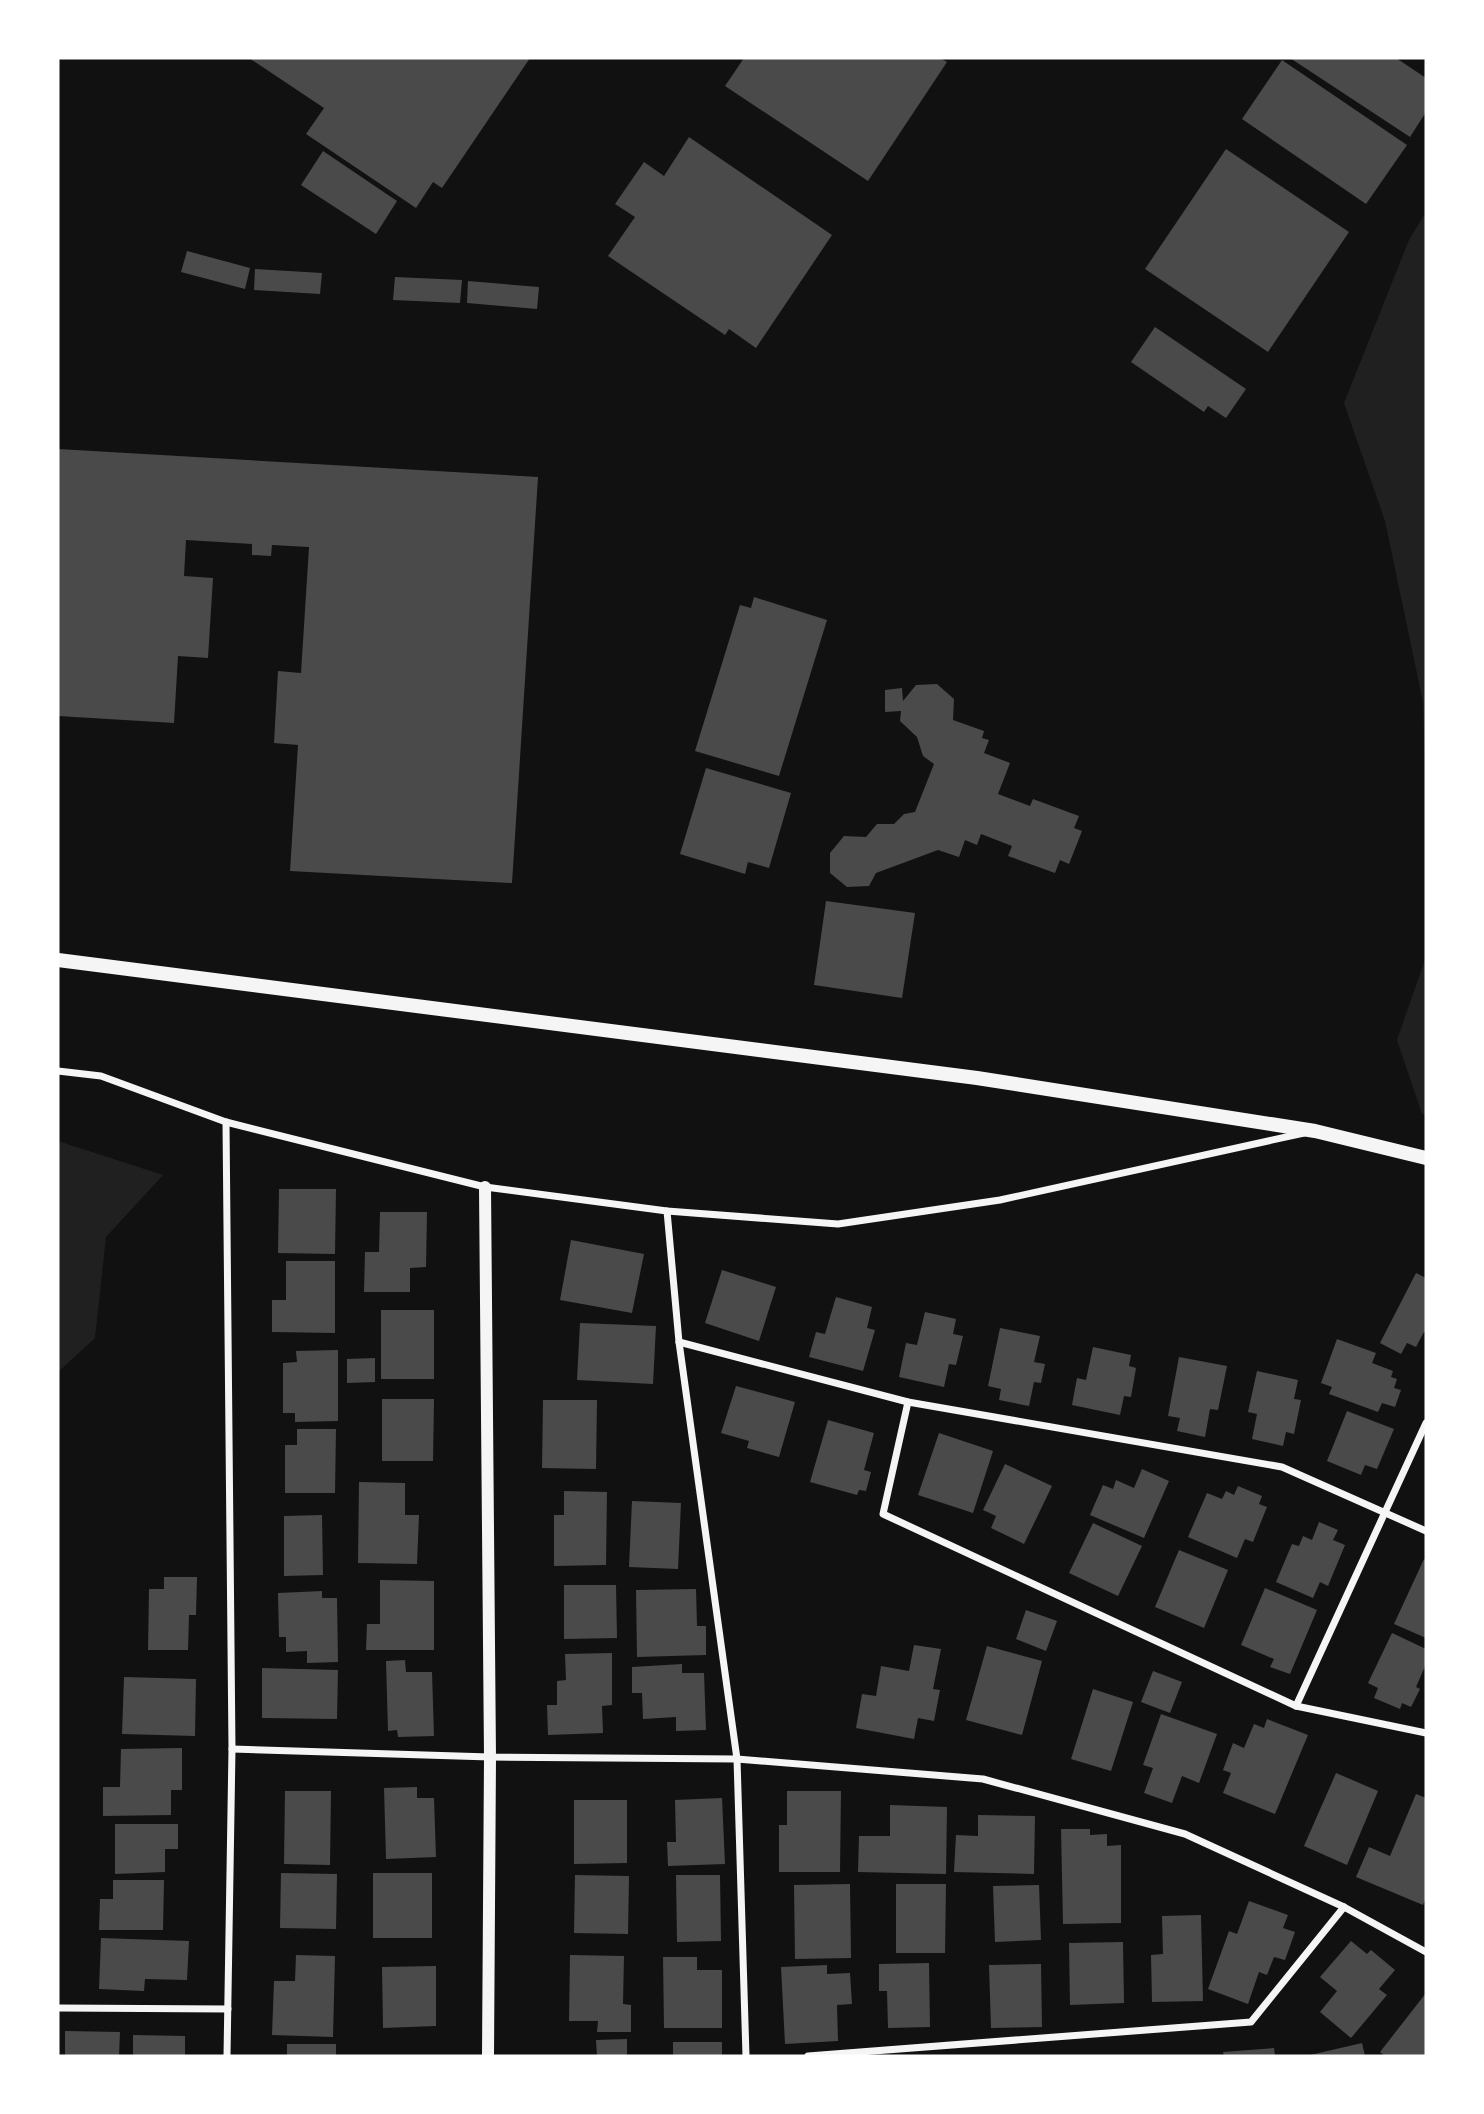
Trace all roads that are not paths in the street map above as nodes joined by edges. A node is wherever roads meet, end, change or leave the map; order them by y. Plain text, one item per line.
1 (58, 960) edge
2 (58, 1071) edge
3 (226, 1122) junction
4 (1315, 1131) junction
5 (1426, 1158) edge
6 (485, 1186) junction
7 (667, 1211) junction
8 (680, 1342) junction
9 (908, 1402) junction
10 (1426, 1423) edge
11 (1384, 1511) junction
12 (1426, 1531) edge
13 (1296, 1706) junction
14 (1426, 1733) edge
15 (232, 1749) junction
16 (490, 1757) junction
17 (737, 1759) junction
18 (1344, 1907) junction
19 (1426, 1952) edge
20 (58, 2008) edge
21 (228, 2009) junction
22 (227, 2056) edge
23 (488, 2056) edge
24 (746, 2056) edge
25 (808, 2056) edge

1 - 4 main road
2 - 3 street
3 - 6 street
3 - 15 street
4 - 5 main road
4 - 7 street
6 - 7 street
6 - 16 street
7 - 8 street
8 - 9 street
8 - 17 street
9 - 11 street
9 - 13 street
10 - 11 street
11 - 12 street
11 - 13 street
13 - 14 street
15 - 16 street
15 - 21 street
16 - 17 street
16 - 23 street
17 - 18 street
17 - 24 street
18 - 19 street
18 - 25 street
20 - 21 street
21 - 22 street

